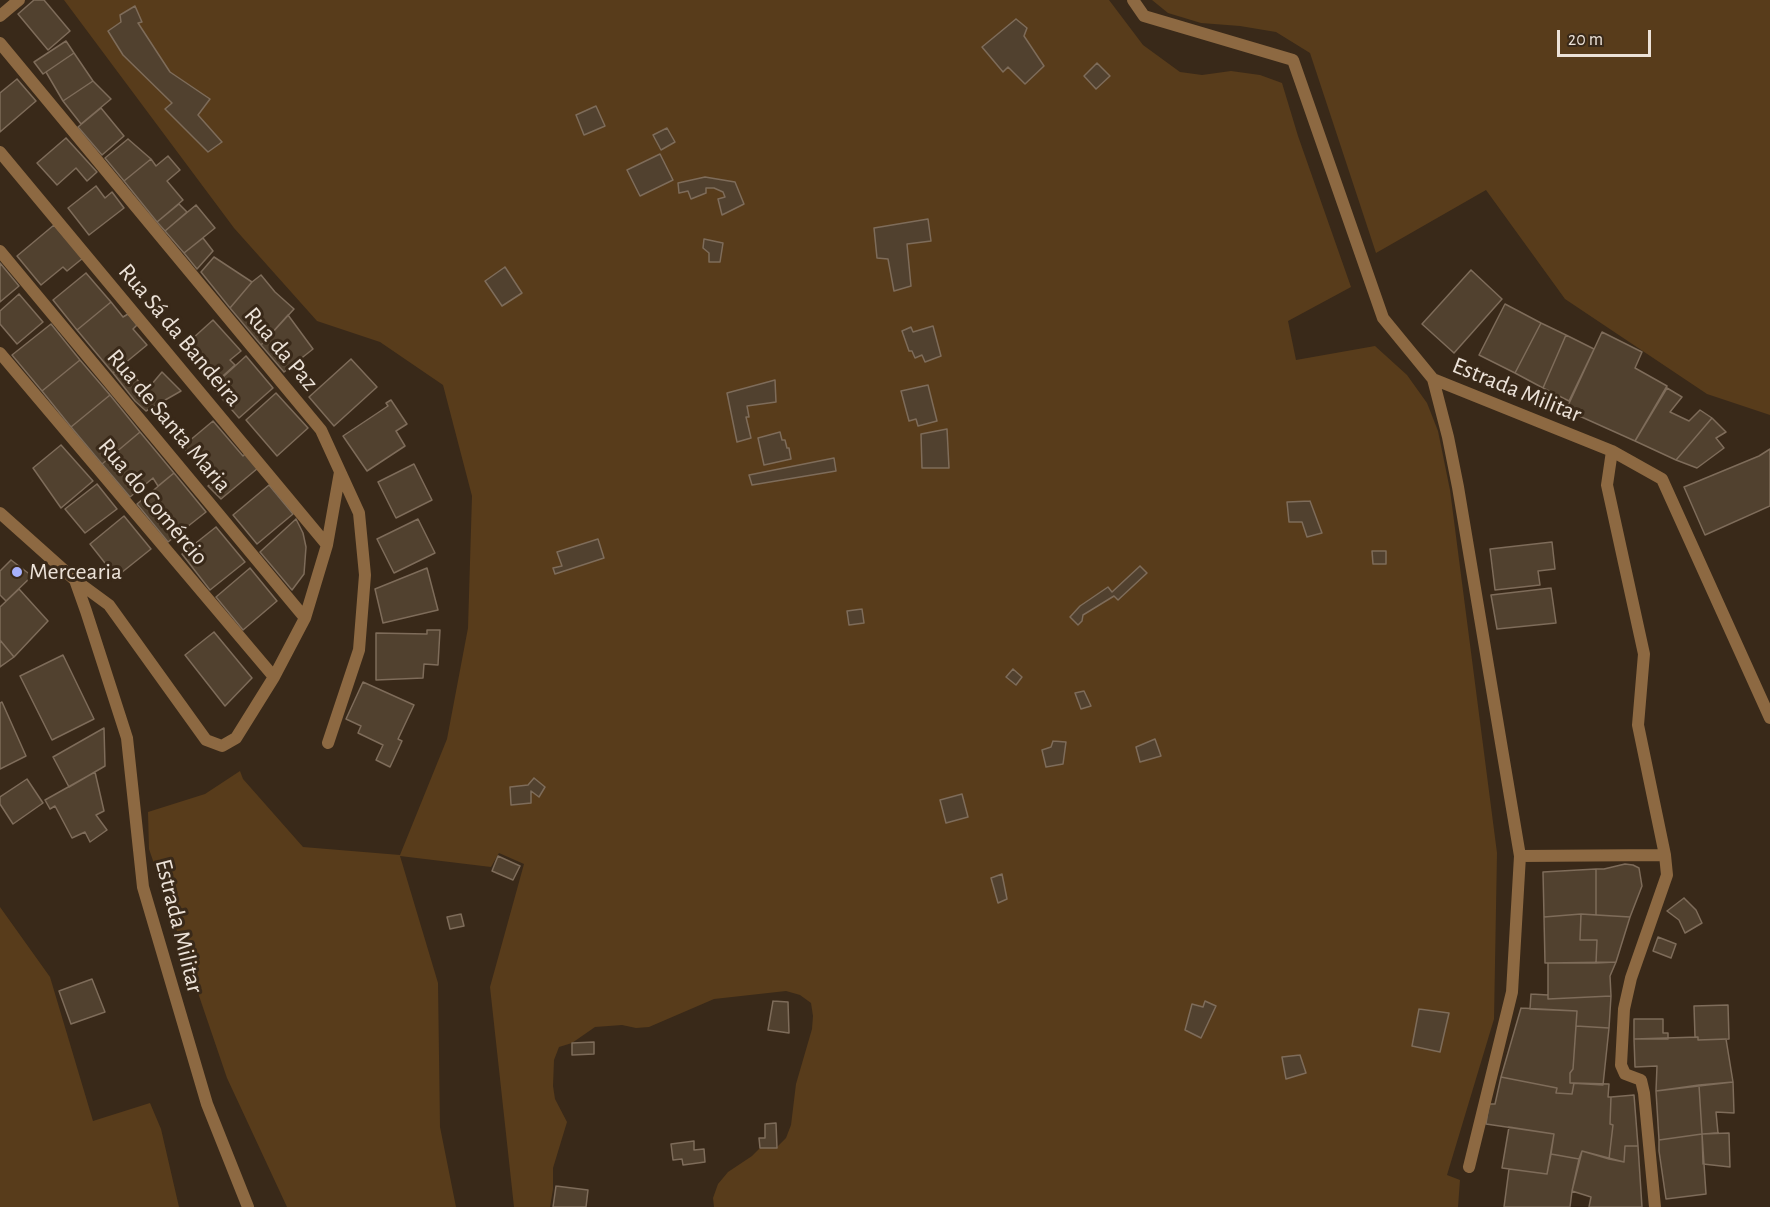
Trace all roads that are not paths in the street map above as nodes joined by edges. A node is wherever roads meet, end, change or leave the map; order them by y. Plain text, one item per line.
1 (19, 0) edge
2 (1133, 0) edge
3 (0, 16) edge
4 (0, 43) edge
5 (0, 152) edge
6 (0, 250) edge
7 (0, 353) edge
8 (1433, 379) junction
9 (1612, 451) junction
10 (340, 472) junction
11 (0, 513) edge
12 (327, 545) junction
13 (75, 580) junction
14 (305, 618) junction
15 (274, 677) junction
16 (1770, 718) edge
17 (328, 743) dead end
18 (1665, 855) junction
19 (1520, 856) junction
20 (1469, 1167) dead end
21 (248, 1207) edge
22 (1655, 1207) edge

1 - 3 street
2 - 8 street, Estrada Militar
4 - 10 street, Rua da Paz
5 - 12 street, Rua Sá da Bandeira
6 - 14 street, Rua de Santa Maria
7 - 15 street, Rua do Comércio
8 - 9 street, Estrada Militar
8 - 19 street
9 - 16 street, Estrada Militar
9 - 18 street
10 - 12 street
10 - 17 street, Rua da Paz
11 - 13 street
12 - 14 street
13 - 15 street
13 - 21 street, Estrada Militar
14 - 15 street
18 - 19 street
18 - 22 street
19 - 20 street

